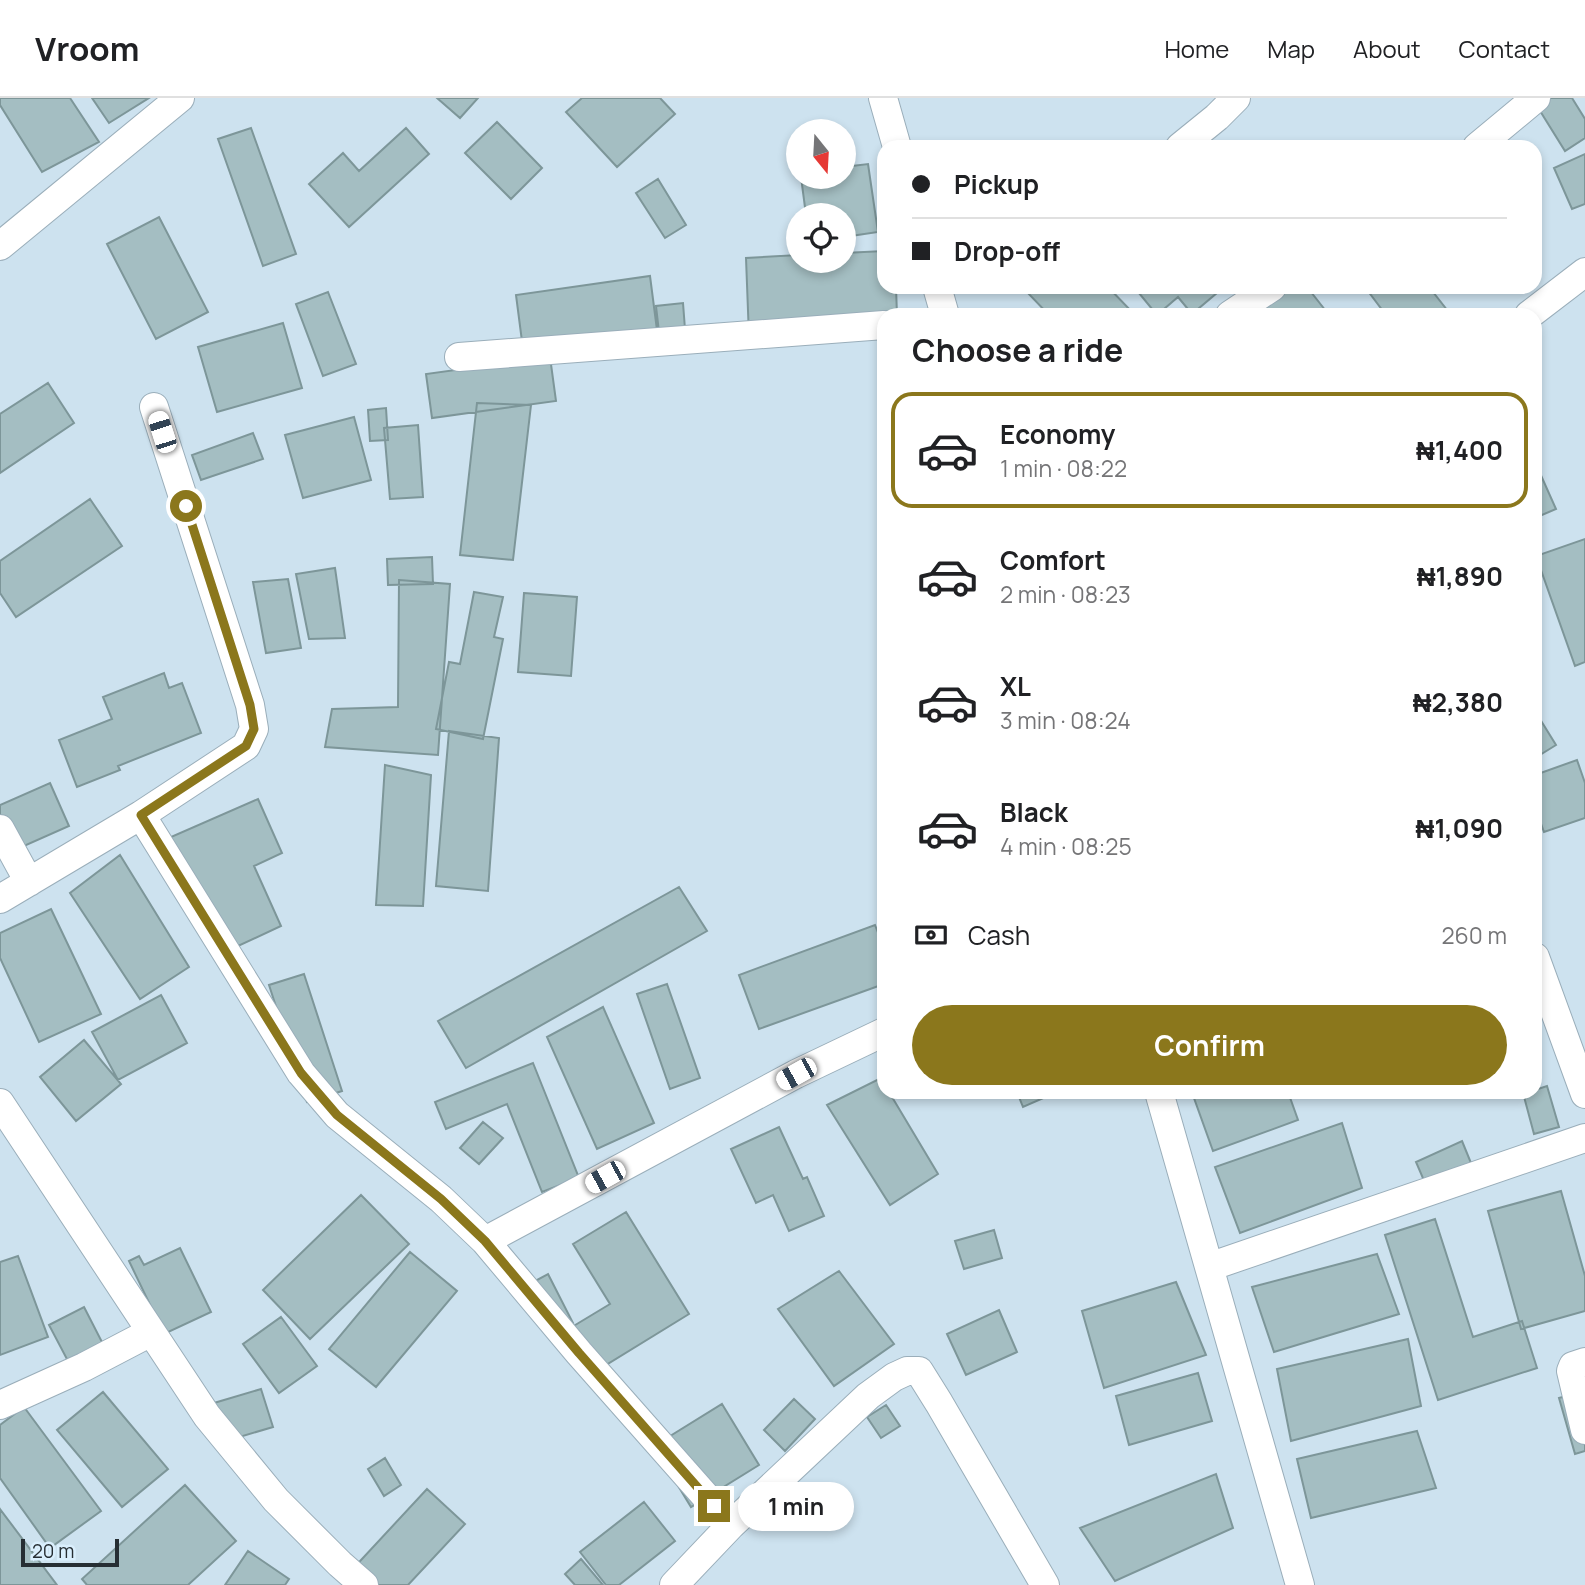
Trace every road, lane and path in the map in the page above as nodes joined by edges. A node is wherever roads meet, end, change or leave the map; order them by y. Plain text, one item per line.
1 (180, 98) edge
2 (883, 98) edge
3 (1236, 98) edge
4 (1536, 98) edge
5 (895, 140) edge
6 (1189, 140) edge
7 (1485, 140) edge
8 (0, 246) edge
9 (1585, 272) edge
10 (1262, 294) edge
11 (1240, 308) edge
12 (1538, 308) edge
13 (877, 326) edge
14 (459, 357) dead end
15 (154, 407) dead end
16 (141, 815) junction
17 (0, 829) edge
18 (29, 882) junction
19 (0, 899) edge
20 (1542, 976) edge
21 (877, 1035) edge
22 (1585, 1094) edge
23 (1161, 1099) edge
24 (0, 1103) edge
25 (1585, 1138) edge
26 (485, 1241) junction
27 (1209, 1267) junction
28 (151, 1332) junction
29 (1585, 1362) edge
30 (0, 1405) edge
31 (1585, 1430) edge
32 (731, 1525) junction
33 (364, 1585) edge
34 (674, 1585) edge
35 (1045, 1585) edge
36 (1300, 1585) edge

1 - 8 street
2 - 5 street
3 - 6 street
4 - 7 street
9 - 12 street
10 - 11 street
13 - 14 street
15 - 16 street
16 - 18 street
16 - 26 street
17 - 18 street
18 - 19 street
20 - 22 street
21 - 26 street
23 - 27 street
24 - 28 street
25 - 27 street
26 - 32 street
27 - 36 street
28 - 30 street
28 - 33 street
29 - 31 street
32 - 34 street
32 - 35 street

